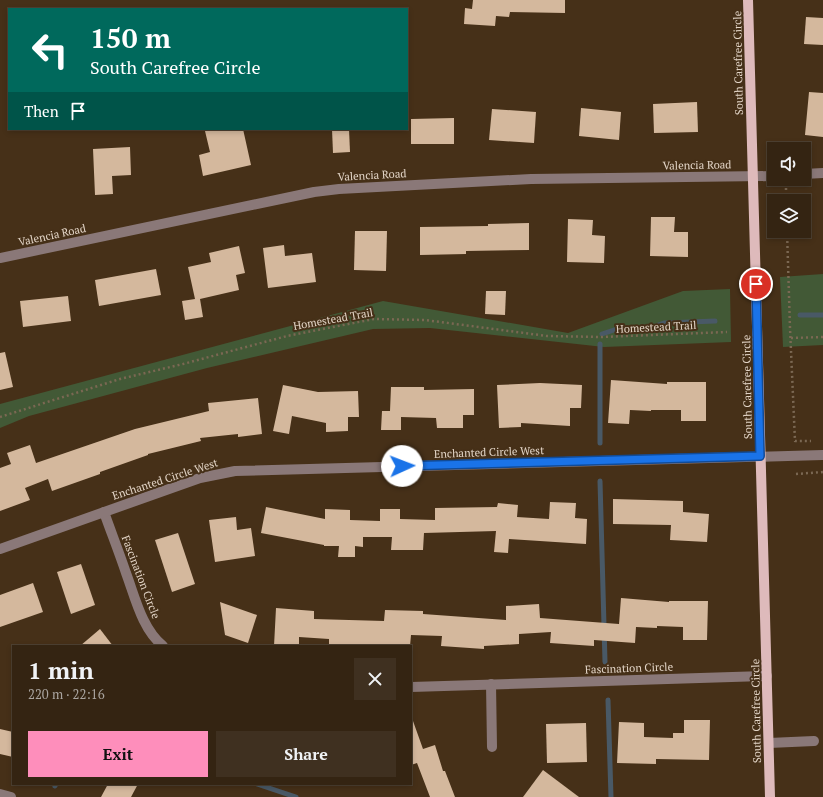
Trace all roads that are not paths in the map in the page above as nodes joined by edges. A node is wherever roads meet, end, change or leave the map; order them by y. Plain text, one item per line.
1 (748, 0) edge
2 (823, 173) edge
3 (811, 174) edge
4 (767, 176) edge
5 (753, 177) junction
6 (0, 258) edge
7 (823, 455) edge
8 (760, 456) junction
9 (104, 512) junction
10 (0, 549) edge
11 (162, 645) edge
12 (767, 676) junction
13 (491, 684) junction
14 (412, 687) edge
15 (814, 741) dead end
16 (769, 743) junction
17 (492, 747) dead end
18 (0, 794) edge
19 (11, 797) edge
20 (770, 797) edge

1 - 5 main road, South Carefree Circle
2 - 3 street
4 - 5 street, Valencia Road
5 - 6 street, Valencia Road
5 - 8 main road, South Carefree Circle
7 - 8 street, Enchanted Circle West
8 - 9 street, Enchanted Circle West
8 - 12 main road, South Carefree Circle
9 - 10 street, Enchanted Circle West
9 - 11 street, Fascination Circle
12 - 13 street, Fascination Circle
12 - 16 main road, South Carefree Circle
13 - 14 street, Fascination Circle
13 - 17 street
15 - 16 street
16 - 20 main road, South Carefree Circle
18 - 19 street

